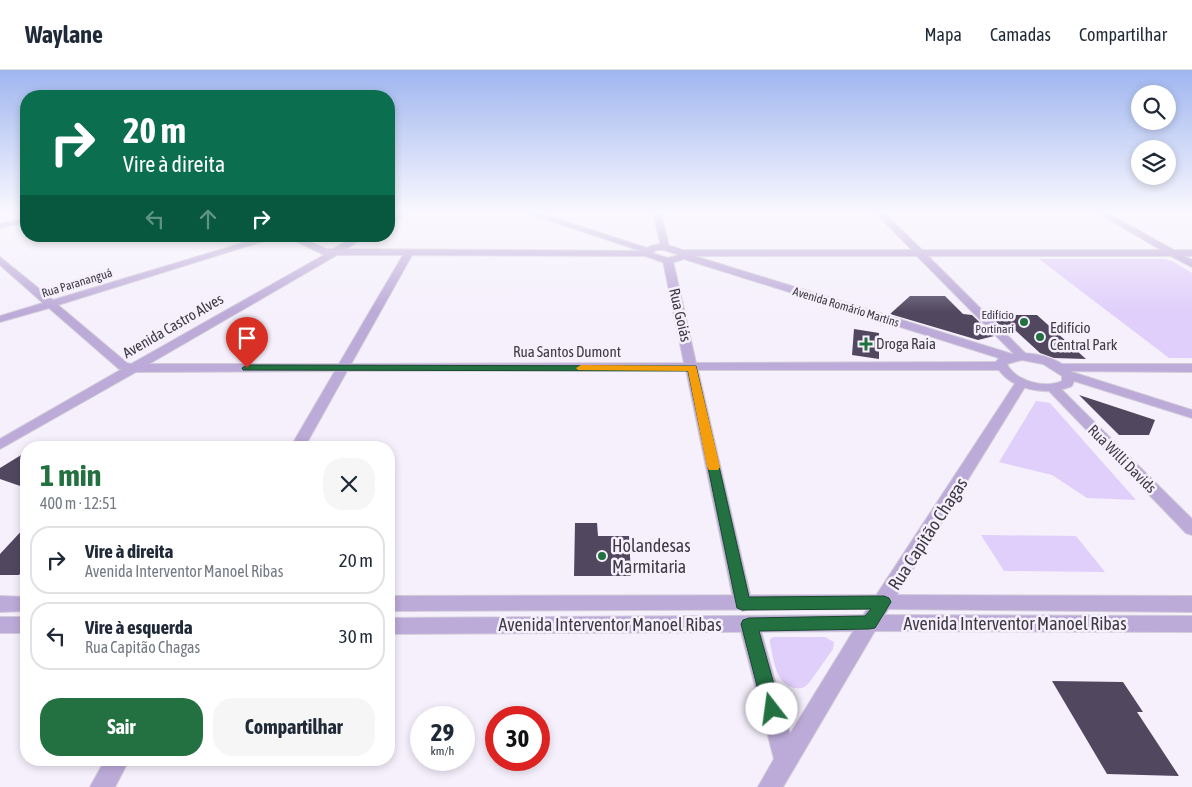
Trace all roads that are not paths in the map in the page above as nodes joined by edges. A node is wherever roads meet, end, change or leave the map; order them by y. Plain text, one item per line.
1 (245, 245) edge
2 (314, 245) edge
3 (339, 245) edge
4 (343, 245) edge
5 (633, 245) edge
6 (635, 245) edge
7 (671, 245) edge
8 (912, 245) edge
9 (1160, 245) edge
10 (650, 251) junction
11 (330, 252) junction
12 (409, 253) junction
13 (920, 253) junction
14 (1173, 253) junction
15 (1192, 253) edge
16 (675, 255) junction
17 (0, 260) edge
18 (1192, 264) edge
19 (50, 304) junction
20 (0, 319) edge
21 (1022, 356) junction
22 (1004, 361) junction
23 (127, 367) junction
24 (343, 368) junction
25 (692, 368) junction
26 (1192, 368) edge
27 (1065, 375) junction
28 (1022, 382) junction
29 (1053, 388) junction
30 (1192, 414) edge
31 (1192, 422) edge
32 (0, 435) edge
33 (301, 441) edge
34 (0, 445) edge
35 (1192, 529) edge
36 (884, 602) junction
37 (742, 603) junction
38 (0, 604) edge
39 (20, 604) edge
40 (395, 604) edge
41 (1192, 604) edge
42 (869, 623) junction
43 (749, 624) junction
44 (1192, 624) edge
45 (0, 625) edge
46 (20, 625) edge
47 (395, 626) edge
48 (786, 760) junction
49 (114, 766) edge
50 (102, 787) edge
51 (770, 787) edge

1 - 19 street, Rua Parananguá
2 - 11 street
3 - 11 street, Avenida Castro Alves
4 - 11 street, Avenida Castro Alves
5 - 10 street
6 - 10 street
7 - 16 street, Rua Goiás
8 - 13 street
9 - 14 street
10 - 12 street
10 - 16 street
10 - 16 street, Avenida Romário Martins
11 - 12 street
11 - 23 street, Avenida Castro Alves
12 - 24 street
13 - 14 street
13 - 16 street
13 - 21 street
14 - 15 street
14 - 18 street
16 - 22 street, Avenida Romário Martins
16 - 25 street, Rua Goiás
17 - 19 street
19 - 20 street, Rua Parananguá
19 - 23 street
21 - 22 street, Rua Santos Dumont
21 - 27 street
22 - 25 street, Rua Santos Dumont
22 - 28 street
23 - 24 street, Rua Santos Dumont
23 - 32 street, Avenida Castro Alves
23 - 34 street, Avenida Castro Alves
24 - 25 street, Rua Santos Dumont
24 - 33 street
25 - 37 street, Rua Goiás
26 - 27 street
27 - 29 street
27 - 30 street
27 - 31 street
28 - 29 street
28 - 36 street, Rua Capitão Chagas
29 - 35 street, Rua Willi Davids
36 - 37 street, Avenida Interventor Manoel Ribas
36 - 41 street, Avenida Interventor Manoel Ribas
36 - 42 street, Rua Capitão Chagas
37 - 40 street, Avenida Interventor Manoel Ribas
38 - 39 street
42 - 43 street, Avenida Interventor Manoel Ribas
42 - 44 street, Avenida Interventor Manoel Ribas
42 - 48 street, Rua Capitão Chagas
43 - 47 street, Avenida Interventor Manoel Ribas
43 - 48 street
45 - 46 street
48 - 51 street, Rua Capitão Chagas
49 - 50 street

